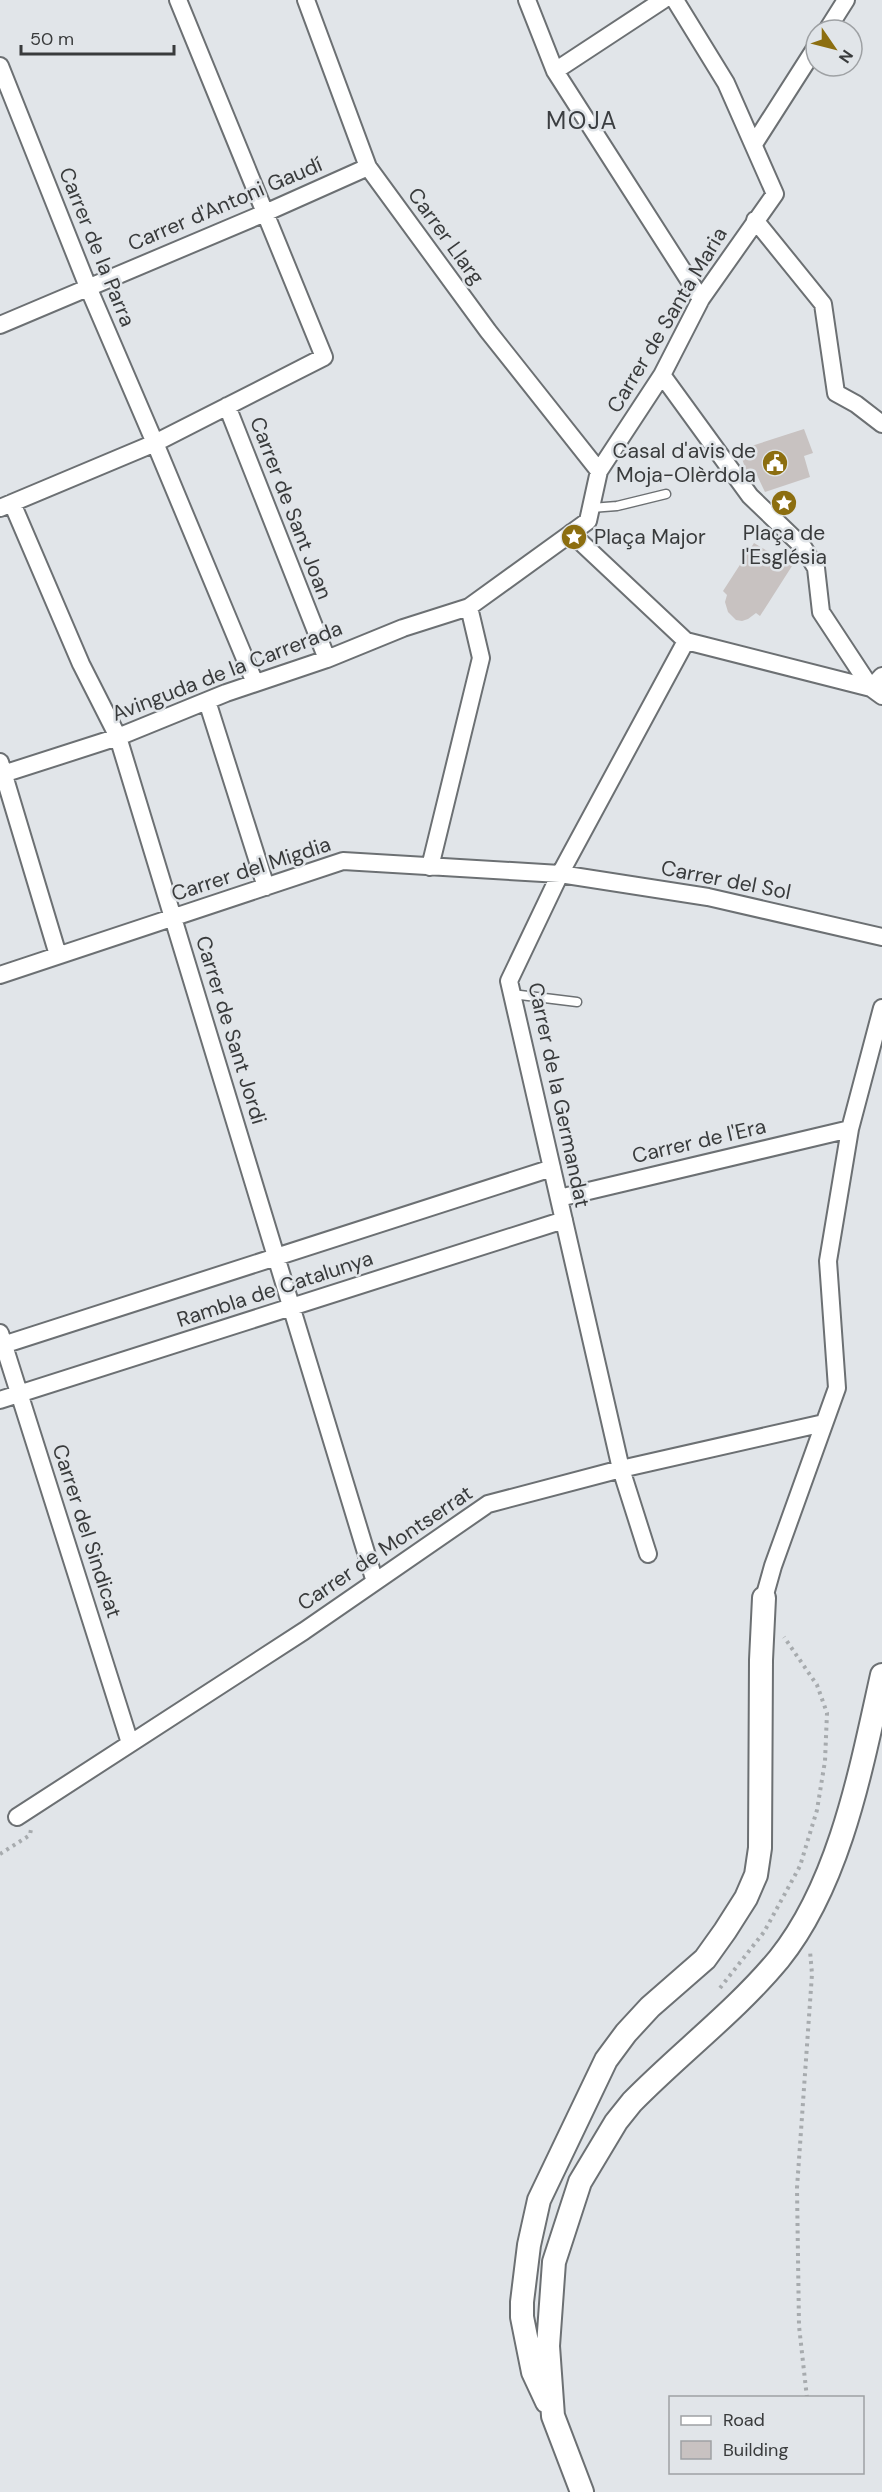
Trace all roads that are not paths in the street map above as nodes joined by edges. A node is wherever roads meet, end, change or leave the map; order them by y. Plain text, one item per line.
1 (178, 0) edge
2 (306, 0) edge
3 (527, 0) edge
4 (663, 0) edge
5 (675, 0) edge
6 (843, 2) edge
7 (834, 18) edge
8 (0, 66) edge
9 (804, 66) edge
10 (555, 71) junction
11 (754, 144) junction
12 (368, 167) junction
13 (265, 213) junction
14 (755, 220) junction
15 (88, 287) junction
16 (701, 299) junction
17 (0, 325) edge
18 (662, 375) junction
19 (227, 406) junction
20 (882, 424) edge
21 (156, 443) junction
22 (599, 471) junction
23 (666, 494) dead end
24 (6, 506) edge
25 (590, 508) junction
26 (571, 533) junction
27 (469, 607) junction
28 (686, 641) junction
29 (327, 659) junction
30 (255, 683) junction
31 (878, 686) edge
32 (207, 701) junction
33 (118, 736) junction
34 (2, 770) edge
35 (430, 867) junction
36 (560, 874) junction
37 (266, 887) junction
38 (173, 918) junction
39 (882, 937) edge
40 (58, 955) junction
41 (0, 975) edge
42 (512, 994) junction
43 (577, 1002) dead end
44 (882, 1008) edge
45 (850, 1129) junction
46 (552, 1168) junction
47 (559, 1198) junction
48 (564, 1220) junction
49 (276, 1257) junction
50 (291, 1307) junction
51 (1, 1341) edge
52 (20, 1394) junction
53 (0, 1401) edge
54 (824, 1423) junction
55 (621, 1469) junction
56 (648, 1554) dead end
57 (375, 1582) junction
58 (764, 1598) joint
59 (882, 1675) edge
60 (130, 1743) junction
61 (17, 1817) dead end
62 (553, 2416) junction
63 (582, 2492) edge

1 - 13 street
2 - 12 street, Carrer Llarg
3 - 10 street
4 - 10 street
5 - 11 street
6 - 7 street
8 - 15 street, Carrer de la Parra
9 - 11 street
10 - 16 street
11 - 14 street, Carrer de Santa Maria
12 - 13 street, Carrer d'Antoni Gaudí
12 - 22 street, Carrer Llarg
13 - 15 street, Carrer d'Antoni Gaudí
13 - 19 street
14 - 16 street, Carrer de Santa Maria
14 - 20 street
15 - 17 street, Carrer d'Antoni Gaudí
15 - 21 street, Carrer de la Parra
16 - 18 street, Carrer de Santa Maria
18 - 22 street, Carrer de Santa Maria
18 - 31 street
19 - 21 street
19 - 29 street, Carrer de Sant Joan
21 - 24 street
21 - 30 street, Carrer de la Parra
22 - 25 street
23 - 25 lane
24 - 33 street, Carrer de Sant Jordi
25 - 26 street
26 - 27 street
26 - 28 street
27 - 29 street, Avinguda de la Carrerada
27 - 35 street
28 - 31 street
28 - 36 street, Carrer de la Germandat
29 - 30 street, Avinguda de la Carrerada
30 - 32 street, Avinguda de la Carrerada
32 - 33 street, Avinguda de la Carrerada
32 - 37 street
33 - 34 street, Avinguda de la Carrerada
33 - 38 street, Carrer de Sant Jordi
34 - 40 street
35 - 36 street, Carrer del Migdia
35 - 37 street, Carrer del Migdia
36 - 39 street, Carrer del Sol
36 - 42 street, Carrer de la Germandat
37 - 38 street, Carrer del Migdia
38 - 40 street, Carrer del Migdia
38 - 49 street, Carrer de Sant Jordi
40 - 41 street, Carrer del Migdia
42 - 43 lane
42 - 46 street, Carrer de la Germandat
44 - 45 street
45 - 47 street, Carrer de l'Era
45 - 54 street
46 - 47 street, Carrer de la Germandat
46 - 49 street, Rambla de Catalunya
47 - 48 street, Carrer de la Germandat
48 - 50 street, Rambla de Catalunya
48 - 55 street, Carrer de la Germandat
49 - 50 street, Carrer de Sant Jordi
49 - 51 street, Rambla de Catalunya
50 - 52 street, Rambla de Catalunya
50 - 57 street, Carrer de Sant Jordi
51 - 52 street, Carrer del Sindicat
52 - 53 street, Rambla de Catalunya
52 - 60 street, Carrer del Sindicat
54 - 55 street, Carrer de Montserrat
54 - 58 street
55 - 56 street, Carrer de la Germandat
55 - 57 street, Carrer de Montserrat
57 - 60 street, Carrer de Montserrat
58 - 62 street
59 - 62 street
60 - 61 street, Carrer de Montserrat
62 - 63 street

